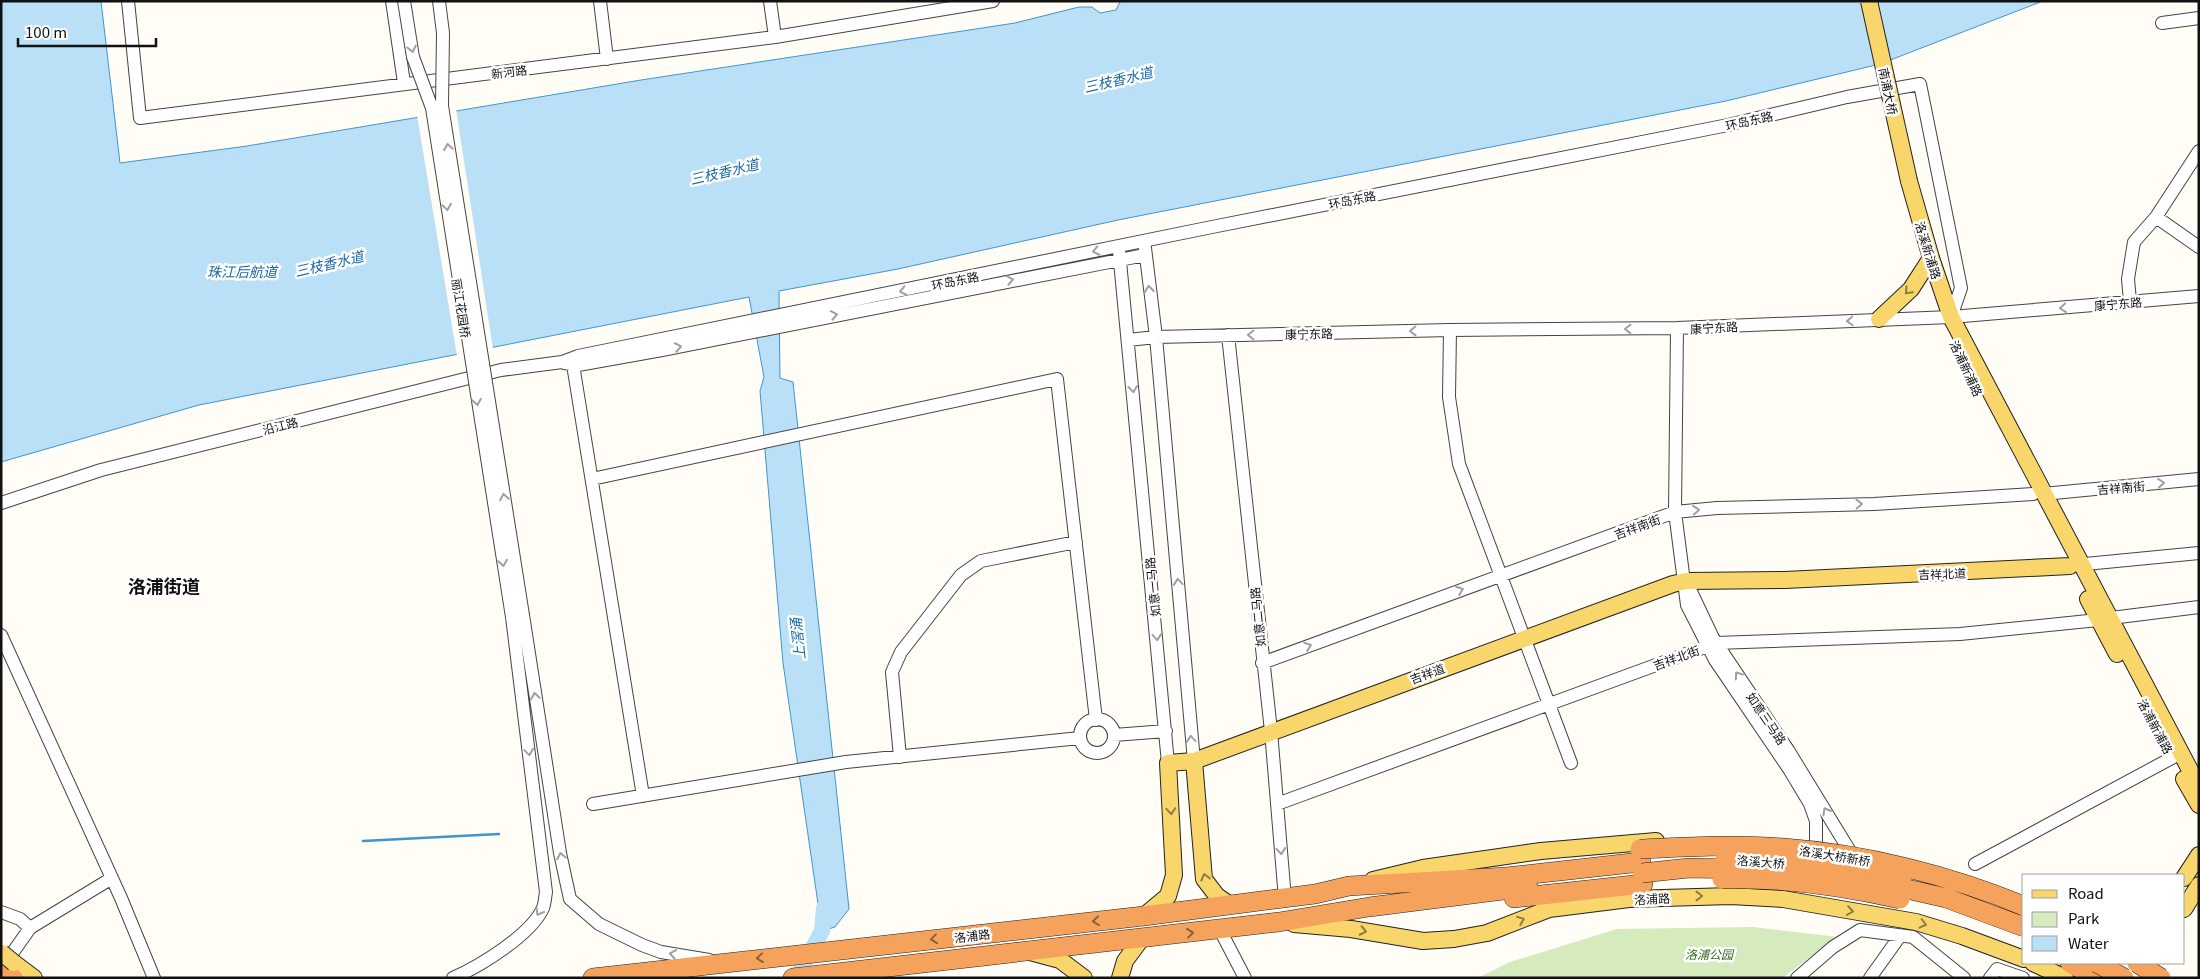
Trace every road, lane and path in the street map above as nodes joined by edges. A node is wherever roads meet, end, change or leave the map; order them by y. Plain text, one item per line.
1 (128, 1) edge
2 (392, 1) edge
3 (404, 1) edge
4 (439, 1) edge
5 (600, 1) edge
6 (770, 1) edge
7 (993, 1) edge
8 (1869, 1) edge
9 (936, 6) edge
10 (2199, 18) edge
11 (2162, 23) dead end
12 (775, 36) junction
13 (607, 59) junction
14 (404, 83) junction
15 (2199, 151) edge
16 (1909, 181) joint
17 (2156, 217) junction
18 (1144, 241) junction
19 (1118, 246) junction
20 (2199, 247) edge
21 (1145, 255) junction
22 (1931, 258) junction
23 (1120, 260) junction
24 (2199, 296) edge
25 (2130, 301) junction
26 (1951, 318) junction
27 (1879, 319) junction
28 (785, 320) junction
29 (1677, 328) junction
30 (1450, 330) junction
31 (1228, 335) junction
32 (1156, 337) junction
33 (1128, 340) junction
34 (574, 371) dead end
35 (592, 479) junction
36 (2199, 479) edge
37 (2038, 494) junction
38 (1, 503) edge
39 (1675, 512) junction
40 (1076, 542) junction
41 (2199, 552) edge
42 (2075, 565) junction
43 (1500, 576) junction
44 (1686, 581) junction
45 (2199, 607) edge
46 (517, 616) junction
47 (2104, 619) junction
48 (1, 636) edge
49 (1523, 638) junction
50 (1711, 644) junction
51 (1262, 663) junction
52 (1549, 704) junction
53 (1096, 720) junction
54 (1166, 731) junction
55 (1271, 731) junction
56 (1114, 735) junction
57 (1080, 738) junction
58 (2177, 755) junction
59 (900, 757) junction
60 (1194, 761) junction
61 (1168, 763) junction
62 (1570, 763) dead end
63 (2199, 787) edge
64 (643, 796) junction
65 (593, 804) dead end
66 (1277, 804) junction
67 (2199, 805) edge
68 (1784, 842) junction
69 (1815, 845) junction
70 (1851, 853) junction
71 (2199, 855) edge
72 (1886, 860) junction
73 (1975, 864) dead end
74 (1641, 867) junction
75 (2185, 876) edge
76 (112, 878) junction
77 (2199, 885) edge
78 (1349, 886) junction
79 (1285, 899) junction
80 (1783, 899) junction
81 (2022, 904) edge
82 (2022, 904) edge
83 (1230, 905) junction
84 (1825, 906) junction
85 (2185, 907) edge
86 (1, 912) edge
87 (1876, 915) junction
88 (1144, 916) junction
89 (2022, 917) edge
90 (1279, 922) junction
91 (2022, 926) edge
92 (30, 928) junction
93 (1220, 930) junction
94 (1900, 936) junction
95 (1142, 938) junction
96 (2022, 940) edge
97 (1028, 951) junction
98 (2022, 958) edge
99 (721, 963) junction
100 (2035, 964) edge
101 (2072, 964) edge
102 (2099, 964) edge
103 (2119, 964) edge
104 (2130, 964) edge
105 (6, 966) edge
106 (2146, 970) edge
107 (819, 976) edge
108 (34, 978) edge
109 (154, 978) edge
110 (454, 978) edge
111 (593, 978) edge
112 (793, 978) edge
113 (1084, 978) edge
114 (1120, 978) edge
115 (1245, 978) edge
116 (1797, 978) edge
117 (1870, 978) edge
118 (1964, 978) edge
119 (1990, 978) edge
120 (2023, 978) edge
121 (2065, 978) edge
122 (2097, 978) edge
123 (2123, 978) edge
124 (2166, 978) edge

1 - 14 street, 新河路
2 - 14 street
3 -> 46 street, 丽江花园桥, bridge
46 -> 4 street, 丽江花园桥, bridge
5 - 13 street
6 - 12 street
7 - 9 street, 新河路
8 - 16 main road, 南浦大桥, bridge
9 - 12 street, 新河路
10 - 11 street
12 - 13 street, 新河路
13 - 14 street, 新河路
15 - 17 street
16 - 22 main road, 洛溪新浦路
17 - 20 street
17 - 25 street
18 - 19 street, 环岛东路
18 - 21 street, 如意一马路
18 - 26 street, 环岛东路
19 - 23 street, 如意一马路
19 -> 28 street, 环岛东路
21 - 23 street
32 -> 21 street, 如意一马路
22 - 26 main road, 洛溪新浦路
22 -> 27 main road
28 -> 23 street, 环岛东路
23 - 33 street, 如意一马路
24 - 25 street, 康宁东路
25 -> 26 street, 康宁东路
26 - 27 street, 康宁东路
26 - 37 main road, 洛浦新浦路
27 -> 29 street, 康宁东路
28 - 38 street, 沿江路
29 -> 30 street, 康宁东路
29 - 39 street, 如意三马路
30 -> 31 street, 康宁东路
30 - 43 street
31 - 32 street, 康宁东路
31 - 51 street, 如意二马路
32 - 33 street, 康宁东路
60 -> 32 street, 如意一马路
33 -> 54 street, 如意一马路
34 - 35 street
35 - 40 street
35 - 64 street
37 -> 36 street, 吉祥南街
39 -> 37 street, 吉祥南街
37 - 42 main road, 洛浦新浦路
39 - 43 street, 吉祥南街
39 - 44 street, 如意三马路
40 - 53 street
40 - 59 street
41 - 42 street, 吉祥北道
42 - 44 main road, 吉祥北道
42 - 47 main road, 洛浦新浦路
43 - 49 street
51 -> 43 street, 吉祥南街
44 - 49 main road, 吉祥道
44 - 50 street, 如意三马路
45 - 47 street, 吉祥北街
99 -> 46 street
46 -> 110 street
47 - 50 street, 吉祥北街
47 - 58 main road, 洛浦新浦路
48 - 76 street
49 - 52 street
49 - 55 main road, 吉祥道
50 - 52 street, 吉祥北街
50 - 69 street, 如意三马路
70 -> 50 street, 如意三马路
51 - 55 street, 如意二马路
52 - 62 street
52 - 66 street, 吉祥北街
53 - 56 street
53 - 57 street
54 - 56 street
54 - 61 street, 如意一马路
55 - 60 main road, 吉祥道
55 - 66 street, 如意二马路
56 - 57 street
57 - 59 street
58 - 63 main road, 洛浦新浦路
58 - 67 main road, 洛浦新浦路
58 - 73 street
59 - 64 street
60 - 61 main road, 吉祥道
83 -> 60 main road, 如意一马路
61 -> 88 main road, 如意一马路
64 - 65 street
66 -> 79 street, 如意二马路
68 - 69 main road, 洛浦路
68 - 78 main road, 洛浦路
68 - 80 main road
69 - 70 main road, 洛浦路
69 - 84 street, 如意三马路
70 - 72 main road, 洛浦路
71 - 75 main road
72 - 81 main road, 洛浦路
72 - 87 main road
74 - 78 highway
74 - 82 highway, 洛溪大桥新桥, bridge
74 - 89 highway, 洛溪大桥, bridge
74 - 90 highway
74 - 91 highway, 洛溪大桥, bridge
74 - 96 highway, bridge
76 - 92 street
76 - 109 street
77 - 85 main road
78 - 79 highway, 洛浦路
79 - 83 highway, 洛浦路
80 - 84 main road, 洛浦路
90 -> 80 main road, 洛浦路
83 - 88 highway, 洛浦路
84 -> 87 main road, 洛浦路
86 - 92 street
87 -> 98 main road, 洛浦路
88 -> 99 highway, 洛浦路
90 - 93 highway, 洛浦路
92 - 105 street
95 -> 93 highway, 洛浦路
93 - 115 street
94 - 116 street
94 - 117 street
94 - 118 street
95 - 97 highway, 洛浦路
95 - 114 main road
97 - 107 highway, 洛浦路
97 - 113 main road
99 - 111 highway, 洛浦路
100 - 121 main road
101 - 122 highway
102 - 123 highway, bridge
103 - 106 highway
104 - 123 main road
105 - 108 main road
106 - 124 street
107 - 112 highway, 洛浦路
119 - 120 street

